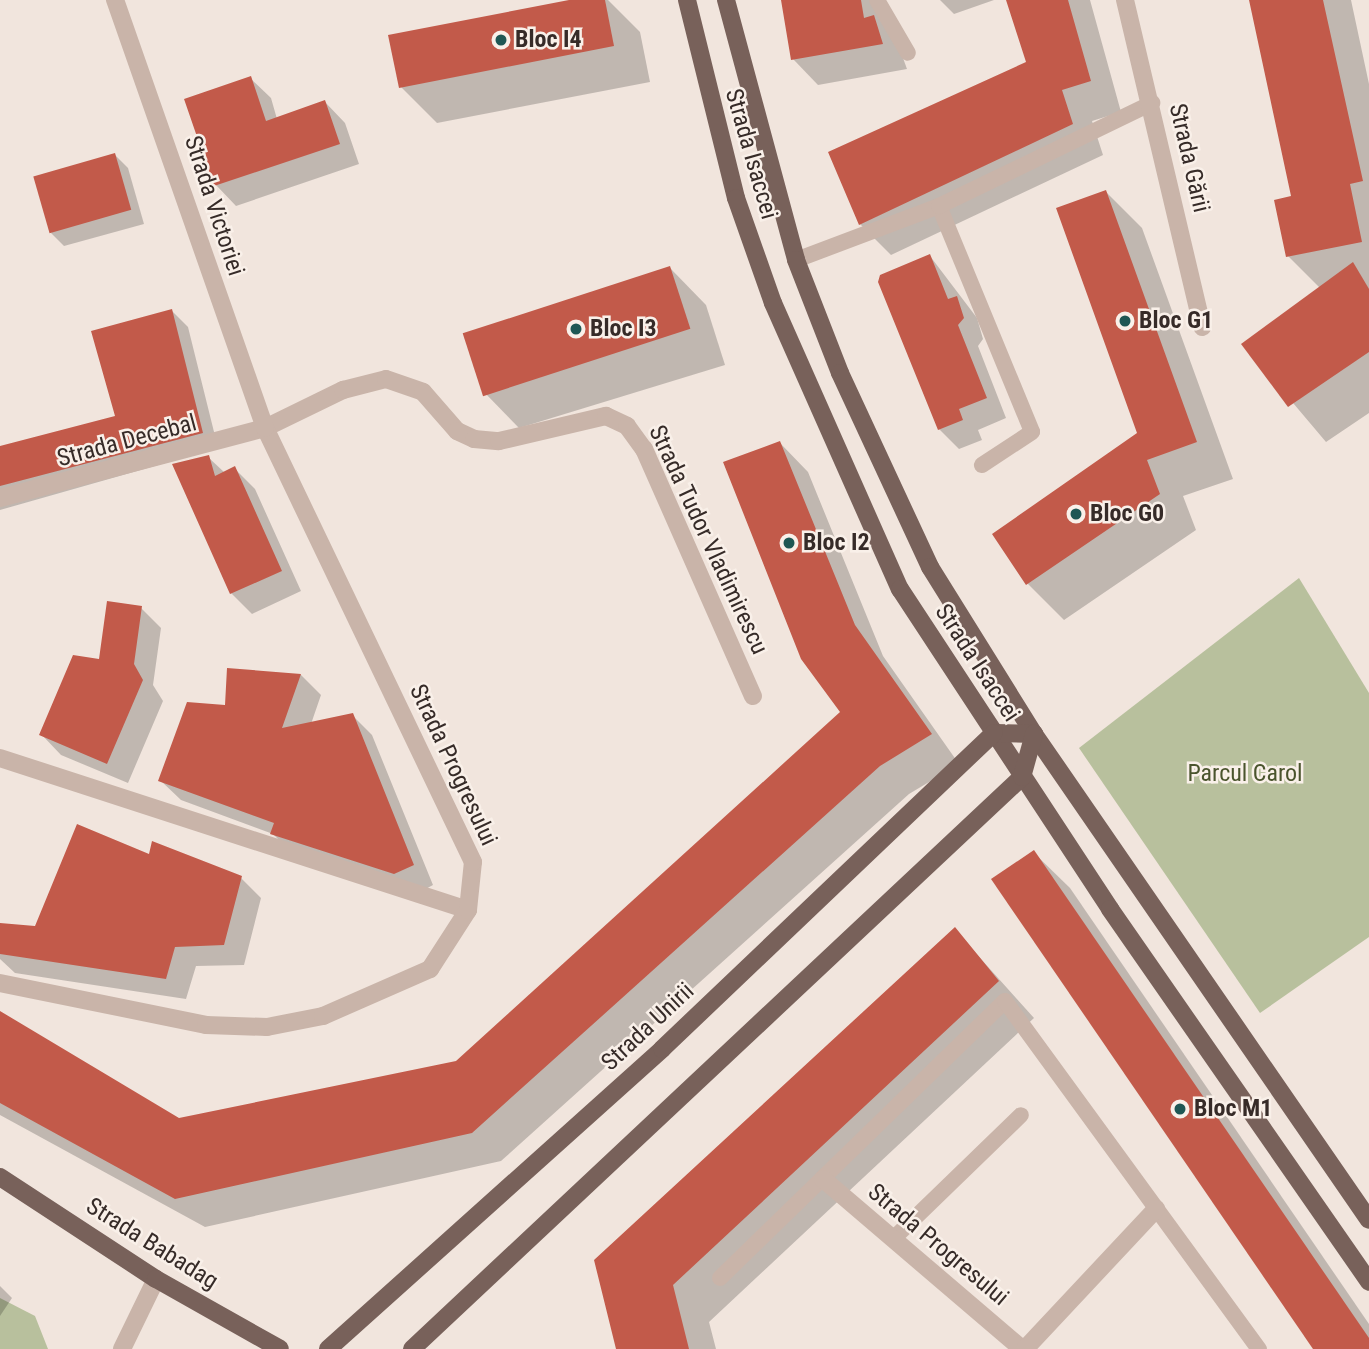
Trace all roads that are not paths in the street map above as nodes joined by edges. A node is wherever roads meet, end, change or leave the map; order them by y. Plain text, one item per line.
1 (115, 0) edge
2 (687, 0) edge
3 (726, 0) edge
4 (877, 0) edge
5 (1125, 0) edge
6 (908, 53) dead end
7 (1152, 103) junction
8 (939, 206) junction
9 (796, 260) junction
10 (1202, 327) dead end
11 (265, 428) junction
12 (982, 465) dead end
13 (0, 498) edge
14 (753, 695) dead end
15 (994, 733) junction
16 (1034, 734) junction
17 (0, 758) edge
18 (1022, 777) junction
19 (468, 910) junction
20 (0, 983) edge
21 (1021, 1115) dead end
22 (0, 1177) edge
23 (822, 1179) junction
24 (1156, 1209) junction
25 (1369, 1220) edge
26 (893, 1239) junction
27 (720, 1278) dead end
28 (156, 1279) junction
29 (1369, 1282) edge
30 (122, 1349) edge
31 (280, 1349) edge
32 (328, 1349) edge
33 (412, 1349) edge
34 (1024, 1349) edge
35 (1259, 1349) edge

1 - 11 street, Strada Victoriei
2 - 15 main road, Strada Isaccei
3 - 9 main road, Strada Isaccei
4 - 6 lane
5 - 7 street, Strada Gării
7 - 8 lane
7 - 10 street, Strada Gării
8 - 9 lane
8 - 12 lane
9 - 16 main road, Strada Isaccei
11 - 13 street, Strada Decebal
11 - 14 street, Strada Tudor Vladimirescu
11 - 19 street, Strada Progresului
15 - 16 main road
15 - 18 main road, Strada Isaccei
15 - 32 main road, Strada Unirii
16 - 18 main road
16 - 25 main road, Strada Isaccei
17 - 19 street
18 - 29 main road, Strada Isaccei
18 - 33 main road
19 - 20 street
21 - 26 lane
22 - 28 main road, Strada Babadag
23 - 24 lane
23 - 26 street, Strada Progresului
23 - 27 lane
24 - 34 street
24 - 35 lane
26 - 34 street, Strada Progresului
28 - 30 street
28 - 31 main road, Strada Babadag

